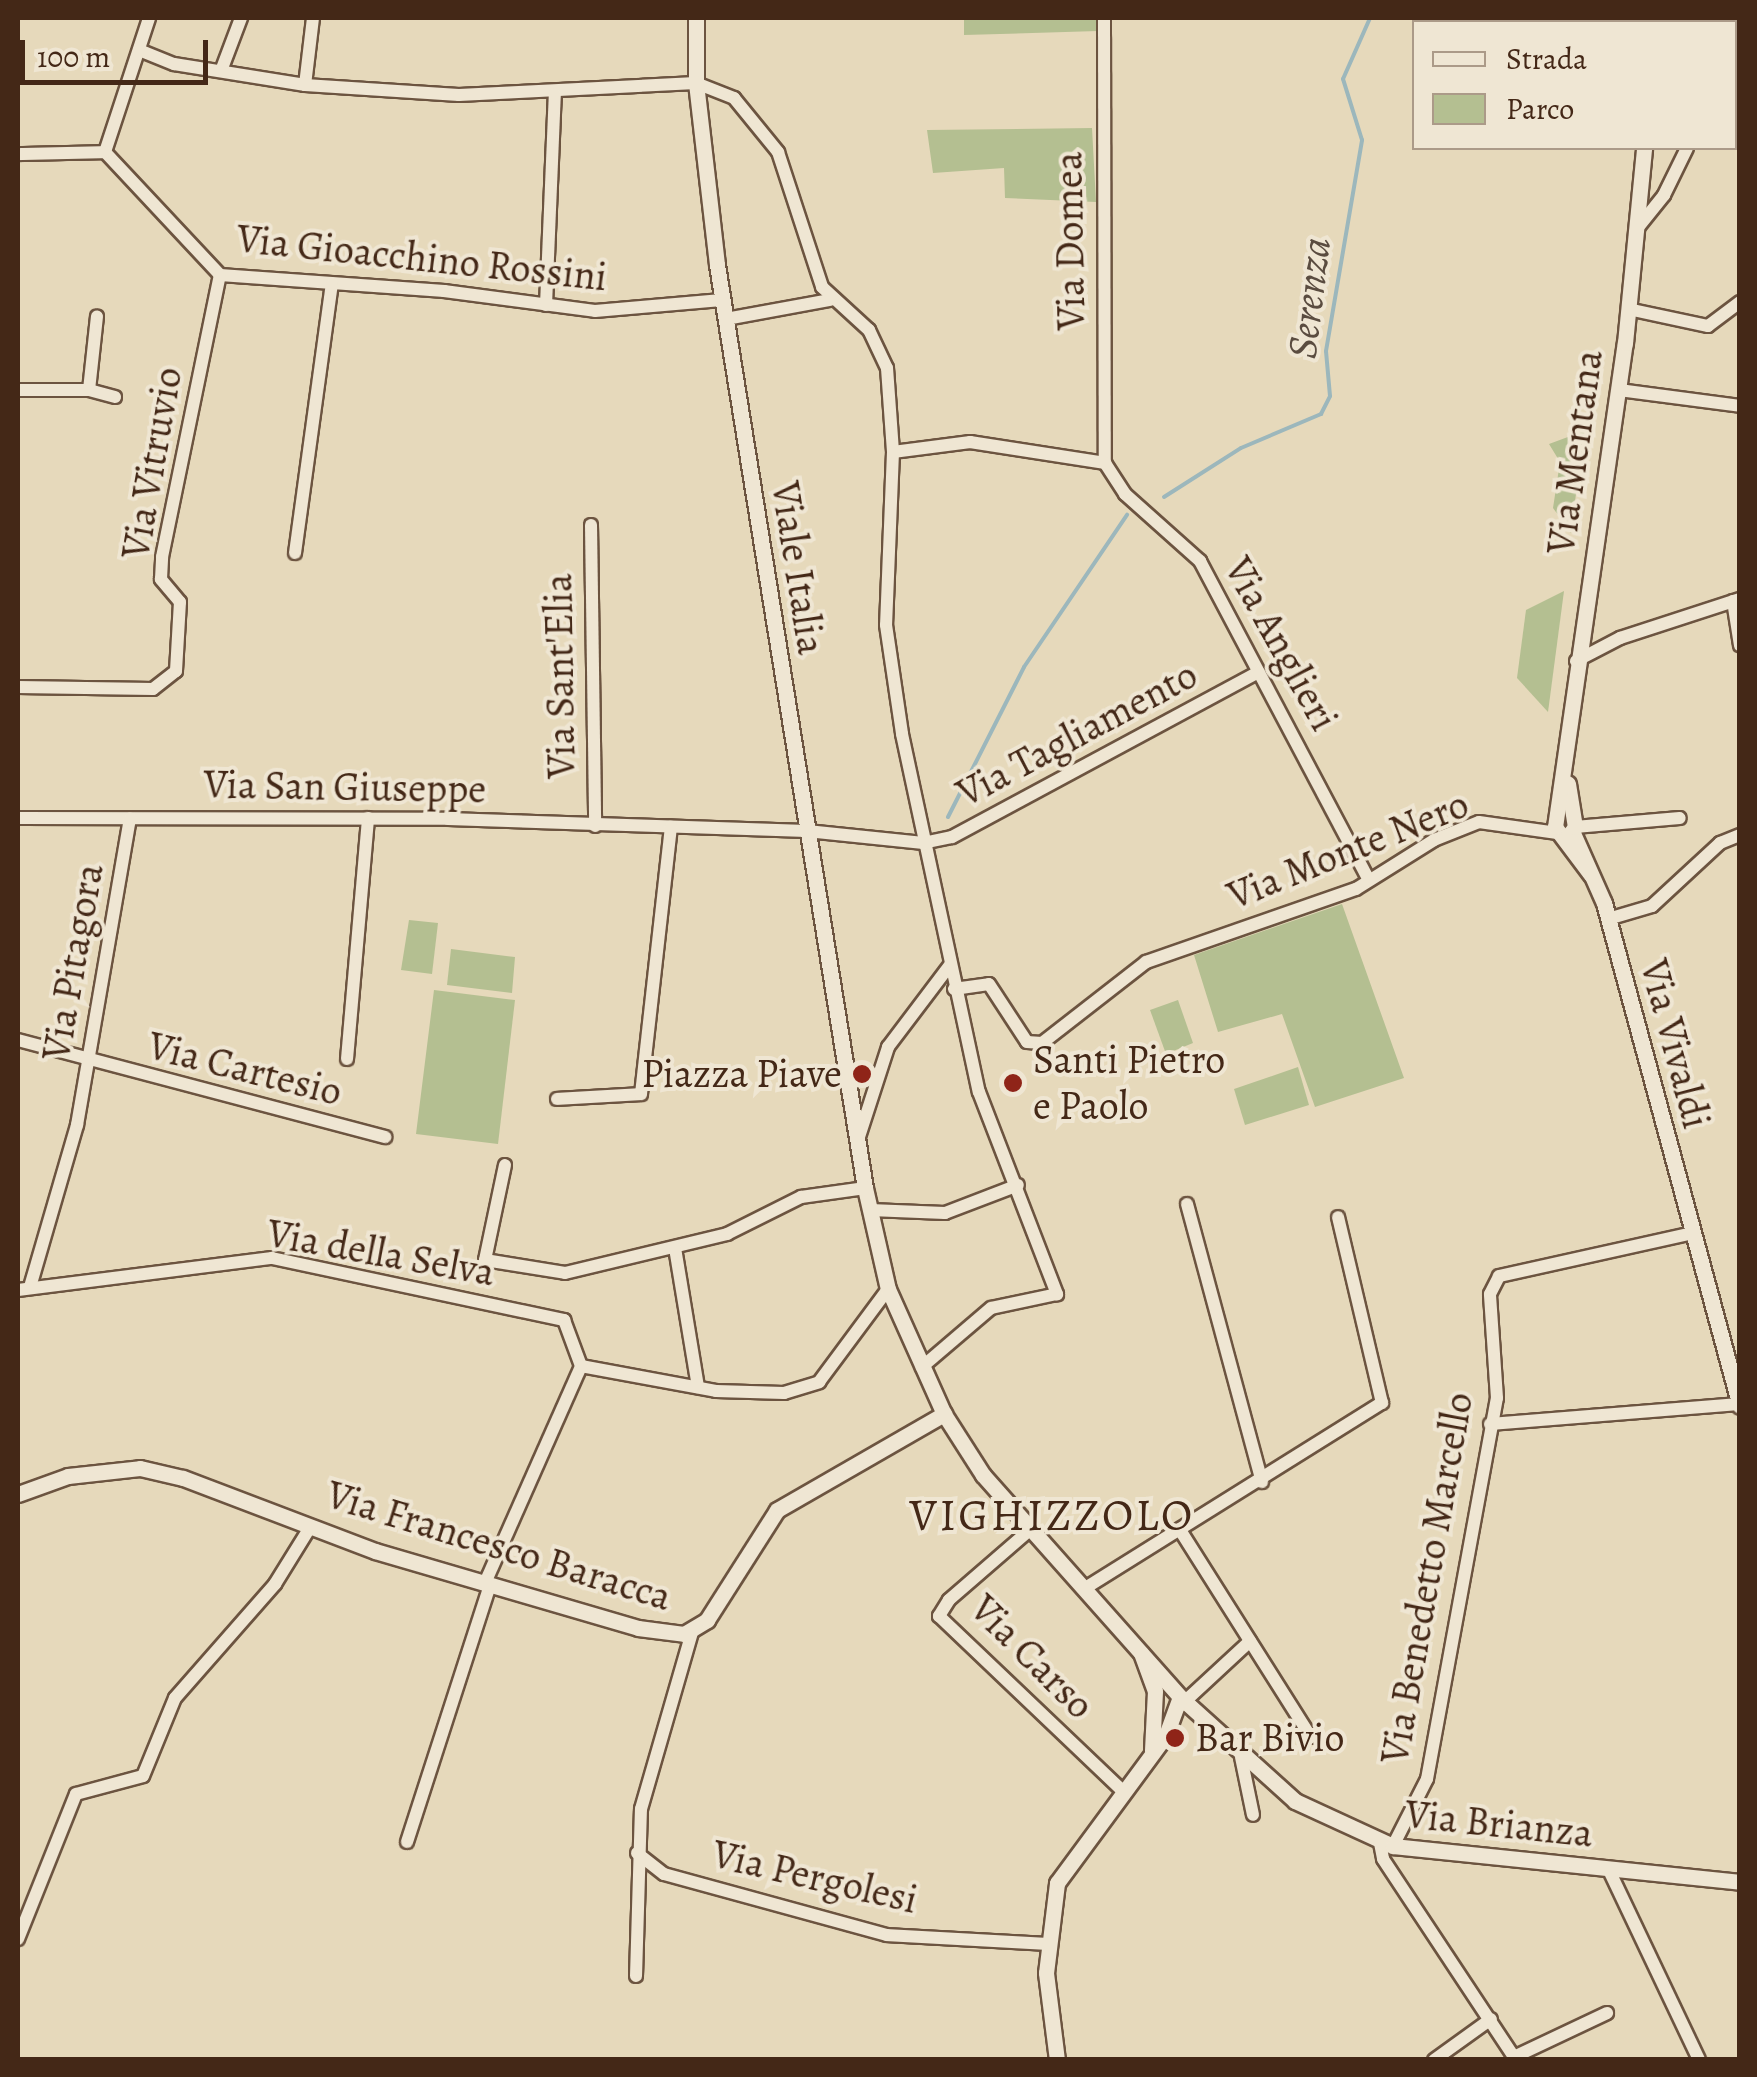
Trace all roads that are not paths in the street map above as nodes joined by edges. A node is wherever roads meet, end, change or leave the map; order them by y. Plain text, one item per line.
1 (149, 18) edge
2 (241, 18) edge
3 (313, 18) edge
4 (696, 18) edge
5 (1104, 18) edge
6 (138, 50) junction
7 (221, 71) junction
8 (696, 83) junction
9 (305, 85) junction
10 (555, 94) junction
11 (1644, 150) edge
12 (1686, 150) edge
13 (104, 152) junction
14 (18, 154) edge
15 (1636, 230) junction
16 (220, 276) junction
17 (332, 284) junction
18 (722, 300) junction
19 (830, 300) junction
20 (1740, 302) edge
21 (546, 304) junction
22 (1628, 309) junction
23 (97, 316) dead end
24 (726, 320) junction
25 (18, 390) edge
26 (89, 390) junction
27 (1618, 390) junction
28 (115, 398) dead end
29 (1740, 406) edge
30 (893, 452) junction
31 (1105, 463) junction
32 (591, 525) dead end
33 (295, 553) dead end
34 (1736, 600) edge
35 (1740, 645) edge
36 (1576, 661) junction
37 (1258, 672) junction
38 (18, 687) edge
39 (18, 818) edge
40 (368, 818) junction
41 (1680, 818) dead end
42 (130, 819) junction
43 (595, 826) junction
44 (671, 827) junction
45 (1564, 828) junction
46 (807, 831) junction
47 (1740, 835) edge
48 (924, 843) junction
49 (1369, 880) junction
50 (1608, 920) junction
51 (950, 965) junction
52 (954, 989) junction
53 (18, 1040) edge
54 (347, 1059) dead end
55 (90, 1064) junction
56 (557, 1099) dead end
57 (385, 1137) dead end
58 (858, 1142) junction
59 (505, 1165) dead end
60 (1018, 1185) junction
61 (865, 1188) junction
62 (1188, 1204) dead end
63 (870, 1210) junction
64 (1338, 1218) dead end
65 (1693, 1233) junction
66 (675, 1248) junction
67 (24, 1288) edge
68 (888, 1289) junction
69 (581, 1366) junction
70 (922, 1367) junction
71 (698, 1387) junction
72 (1739, 1405) edge
73 (944, 1414) junction
74 (1490, 1424) junction
75 (1262, 1482) junction
76 (18, 1494) edge
77 (311, 1526) junction
78 (1032, 1528) junction
79 (1180, 1530) junction
80 (488, 1584) junction
81 (1086, 1587) junction
82 (692, 1632) junction
83 (1134, 1640) junction
84 (1250, 1641) junction
85 (1183, 1702) junction
86 (1156, 1704) junction
87 (1311, 1737) dead end
88 (1152, 1755) junction
89 (1241, 1757) junction
90 (1124, 1792) junction
91 (1253, 1816) dead end
92 (407, 1842) dead end
93 (1386, 1845) junction
94 (637, 1853) junction
95 (1608, 1868) junction
96 (1740, 1882) edge
97 (18, 1940) edge
98 (1046, 1944) junction
99 (636, 1976) dead end
100 (1607, 2013) dead end
101 (1491, 2019) junction
102 (1515, 2058) edge
103 (1058, 2060) edge
104 (1434, 2060) edge
105 (1699, 2060) edge

1 - 6 street
2 - 7 street
3 - 9 street
4 - 8 street, Viale Italia
5 - 31 street, Via Domea
6 - 7 street
6 - 13 street
7 - 9 street
8 - 10 street
8 - 18 street, Viale Italia
8 - 19 street
9 - 10 street
10 - 21 street
11 - 15 street, Via Mentana
12 - 15 street
13 - 14 street
13 - 16 street, Via Gioacchino Rossini
15 - 22 street, Via Mentana
16 - 17 street, Via Gioacchino Rossini
16 - 38 street, Via Vitruvio
17 - 21 street, Via Gioacchino Rossini
17 - 33 street
18 - 21 street, Via Gioacchino Rossini
18 - 24 street, Viale Italia
19 - 24 street
19 - 30 street
20 - 22 street
22 - 27 street, Via Mentana
23 - 26 street
24 - 46 street, Viale Italia
25 - 26 street
26 - 28 street
27 - 29 street
27 - 36 street, Via Mentana
30 - 31 street
30 - 48 street
31 - 37 street, Via Anglieri
32 - 43 street, Via Sant'Elia
34 - 35 street
34 - 36 street
36 - 45 street, Via Mentana
37 - 48 street, Via Tagliamento
37 - 49 street, Via Anglieri
39 - 42 street, Via San Giuseppe
40 - 42 street, Via San Giuseppe
40 - 43 street, Via San Giuseppe
40 - 54 street
41 - 45 street, Via Monte Nero
42 - 55 street, Via Pitagora
43 - 44 street, Via San Giuseppe
44 - 46 street, Via San Giuseppe
44 - 56 street
45 - 49 street, Via Monte Nero
45 - 50 street, Via Vivaldi
46 - 48 street, Via San Giuseppe
46 - 58 street, Viale Italia
47 - 50 street
48 - 51 street
49 - 52 street, Via Monte Nero
50 - 65 street, Via Vivaldi
51 - 52 street
51 - 58 street
52 - 60 street
53 - 55 street, Via Cartesio
55 - 57 street, Via Cartesio
55 - 67 street, Via Pitagora
58 - 61 street
59 - 66 street
60 - 63 street
60 - 70 street
61 - 63 street, Via Brianza
61 - 66 street
62 - 75 street
63 - 68 street, Via Brianza
64 - 75 street
65 - 72 street, Via Vivaldi
65 - 74 street, Via Benedetto Marcello
66 - 71 street
67 - 69 street, Via della Selva
68 - 70 street, Via Brianza
68 - 71 street
69 - 71 street
69 - 80 street
70 - 73 street, Via Brianza
72 - 74 street
73 - 78 street, Via Brianza
73 - 82 street, Via Francesco Baracca
74 - 93 street, Via Benedetto Marcello
75 - 79 street
76 - 77 street, Via Francesco Baracca
77 - 80 street, Via Francesco Baracca
77 - 97 street
78 - 81 street, Via Brianza
78 - 90 street, Via Carso
79 - 81 street
79 - 84 street
80 - 82 street, Via Francesco Baracca
80 - 92 street
81 - 83 street, Via Brianza
82 - 94 street
83 - 85 street, Via Brianza
83 - 86 street
84 - 85 street
84 - 87 street
85 - 86 street
85 - 86 street
85 - 88 street
85 - 89 street, Via Brianza
86 - 88 street
88 - 90 street
89 - 91 street
89 - 93 street, Via Brianza
90 - 98 street
93 - 95 street, Via Brianza
93 - 101 street
94 - 98 street, Via Pergolesi
94 - 99 street
95 - 96 street, Via Brianza
95 - 105 street
98 - 103 street
100 - 102 street
101 - 102 street
101 - 104 street

